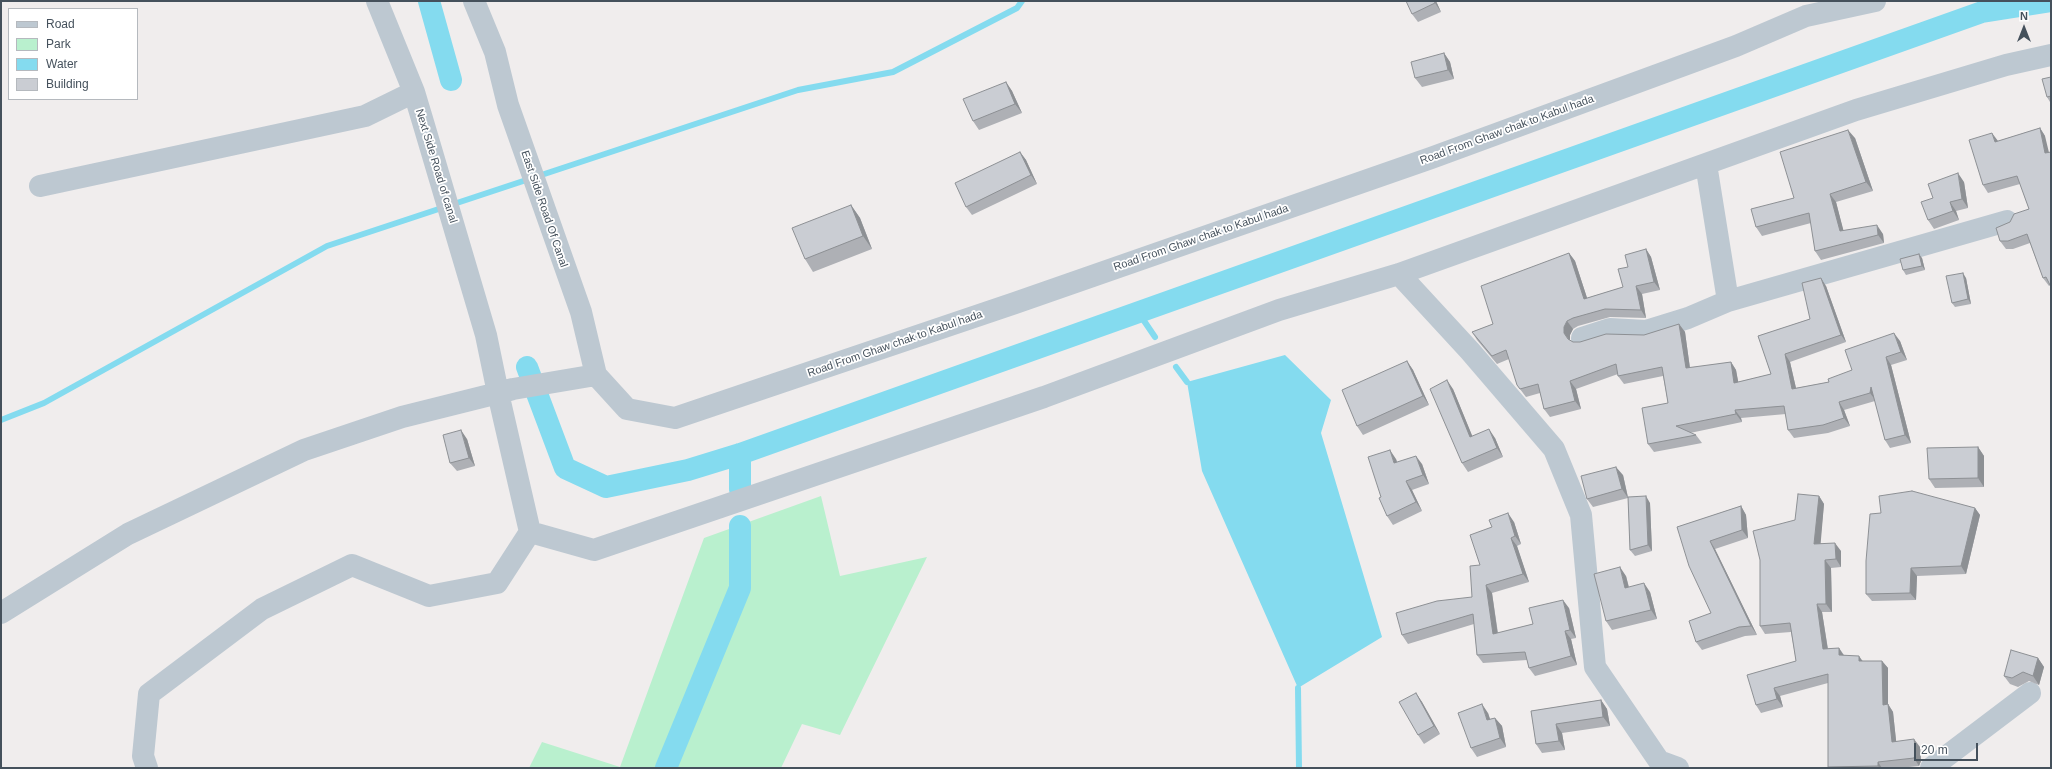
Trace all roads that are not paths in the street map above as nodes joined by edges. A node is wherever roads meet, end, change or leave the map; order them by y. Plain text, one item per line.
1 (377, 1) edge
2 (474, 1) edge
3 (1876, 1) edge
4 (2051, 55) edge
5 (414, 92) junction
6 (1706, 164) junction
7 (40, 186) dead end
8 (2007, 221) dead end
9 (1399, 274) junction
10 (1728, 301) junction
11 (581, 312) joint
12 (1582, 338) dead end
13 (586, 377) junction
14 (505, 391) junction
15 (530, 532) junction
16 (1, 613) edge
17 (2030, 693) dead end
18 (147, 768) edge
19 (1678, 768) edge
20 (1931, 768) edge

1 - 5 street, Next Side Road of canal
2 - 11 street, East Side Road Of Canal
3 - 13 street, Road From Ghaw chak to Kabul hada
4 - 6 street
5 - 7 street
5 - 14 street, Next Side Road of canal
6 - 9 street
6 - 10 street
8 - 10 street
9 - 15 street
9 - 19 street
10 - 12 street
11 - 13 street, Road From Ghaw chak to Kabul hada
13 - 14 street
14 - 15 street, Next Side Road of canal
14 - 16 street
15 - 18 street
17 - 20 street

